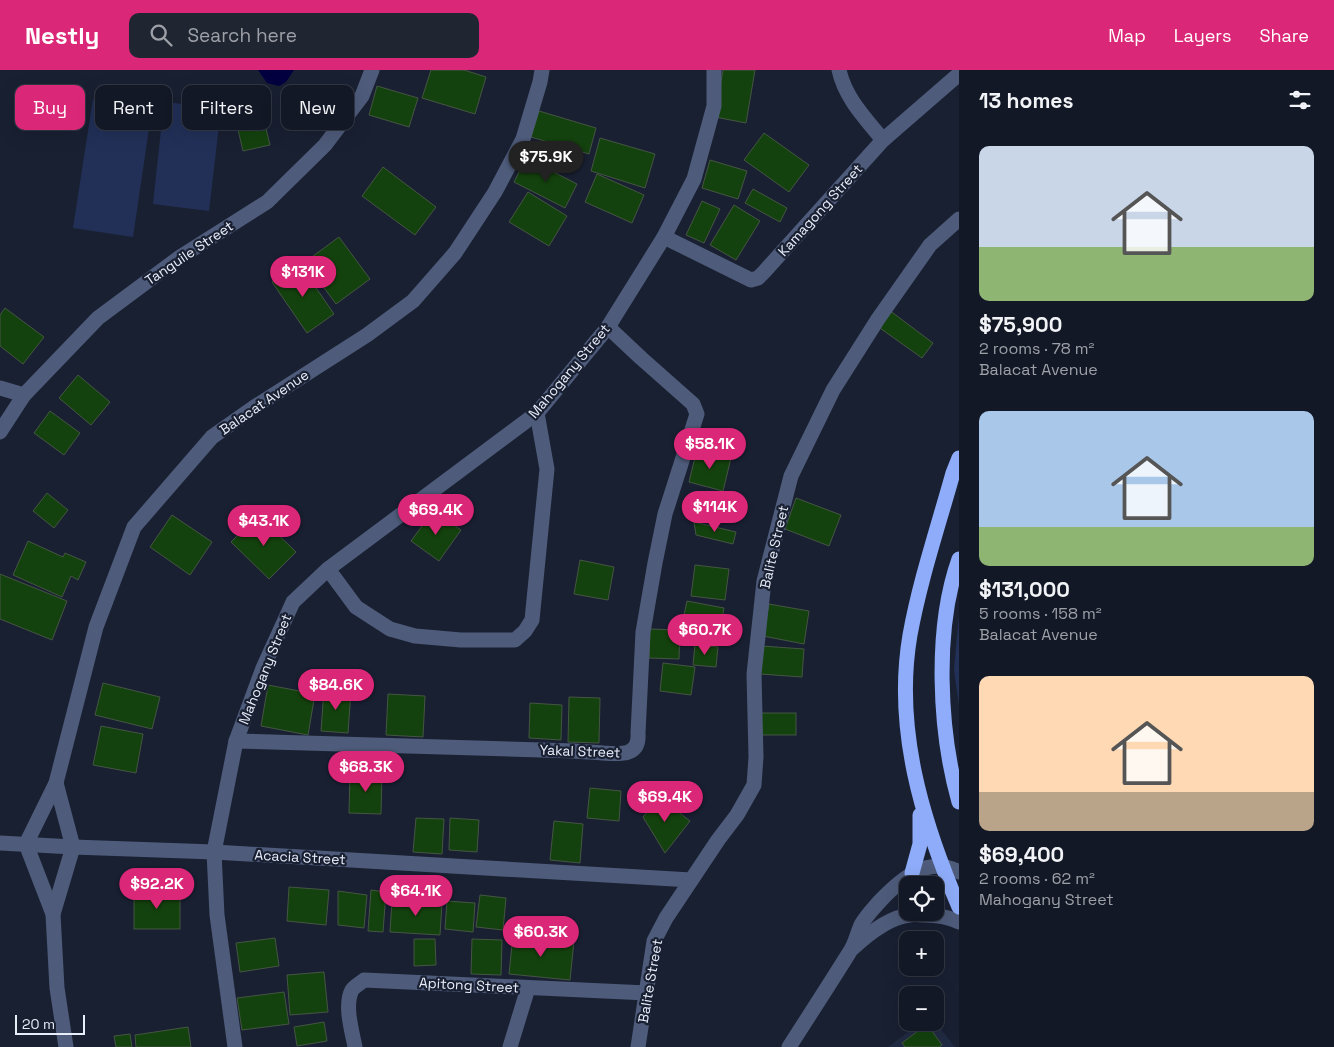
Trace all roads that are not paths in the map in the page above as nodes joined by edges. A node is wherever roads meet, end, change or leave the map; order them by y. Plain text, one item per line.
1 (372, 70) edge
2 (542, 70) edge
3 (714, 70) edge
4 (839, 70) edge
5 (959, 74) edge
6 (883, 140) junction
7 (959, 219) edge
8 (664, 237) junction
9 (608, 327) junction
10 (0, 388) edge
11 (24, 395) junction
12 (537, 413) junction
13 (0, 432) edge
14 (959, 458) edge
15 (959, 559) edge
16 (328, 569) junction
17 (236, 741) junction
18 (56, 783) junction
19 (919, 793) junction
20 (959, 802) edge
21 (0, 843) edge
22 (26, 844) junction
23 (73, 847) junction
24 (214, 852) junction
25 (942, 866) junction
26 (959, 872) edge
27 (912, 873) junction
28 (690, 880) junction
29 (959, 906) edge
30 (53, 914) junction
31 (959, 922) edge
32 (852, 949) junction
33 (528, 988) junction
34 (647, 993) junction
35 (66, 1047) edge
36 (235, 1047) edge
37 (355, 1047) edge
38 (510, 1047) edge
39 (638, 1047) edge
40 (789, 1047) edge

1 - 11 street, Tanguile Street
2 - 18 street, Balacat Avenue
3 - 8 street, Mahogany Street
4 - 6 street
5 - 6 street, Kamagong Street
6 - 8 street, Kamagong Street
7 - 28 street, Balite Street
8 - 9 street, Mahogany Street
9 - 12 street, Mahogany Street
9 - 17 street, Yakal Street
10 - 11 street
11 - 13 street, Tanguile Street
12 - 16 street, Mahogany Street
12 - 16 street
14 - 19 highway
15 - 20 highway
16 - 17 street, Mahogany Street
17 - 24 street, Mahogany Street
18 - 22 street, Balacat Avenue
18 - 23 street, Balacat Avenue
19 - 25 highway
19 - 27 highway
21 - 22 street, Acacia Street
22 - 23 street, Acacia Street
22 - 30 street
23 - 24 street, Acacia Street
23 - 30 street
24 - 28 street, Acacia Street
24 - 36 street, Mahogany Street
25 - 26 street
25 - 27 street
25 - 29 highway
27 - 32 street
28 - 34 street, Balite Street
30 - 35 street
31 - 32 street
32 - 40 street
33 - 34 street, Apitong Street
33 - 37 street, Apitong Street
33 - 38 street
34 - 39 street, Balite Street

